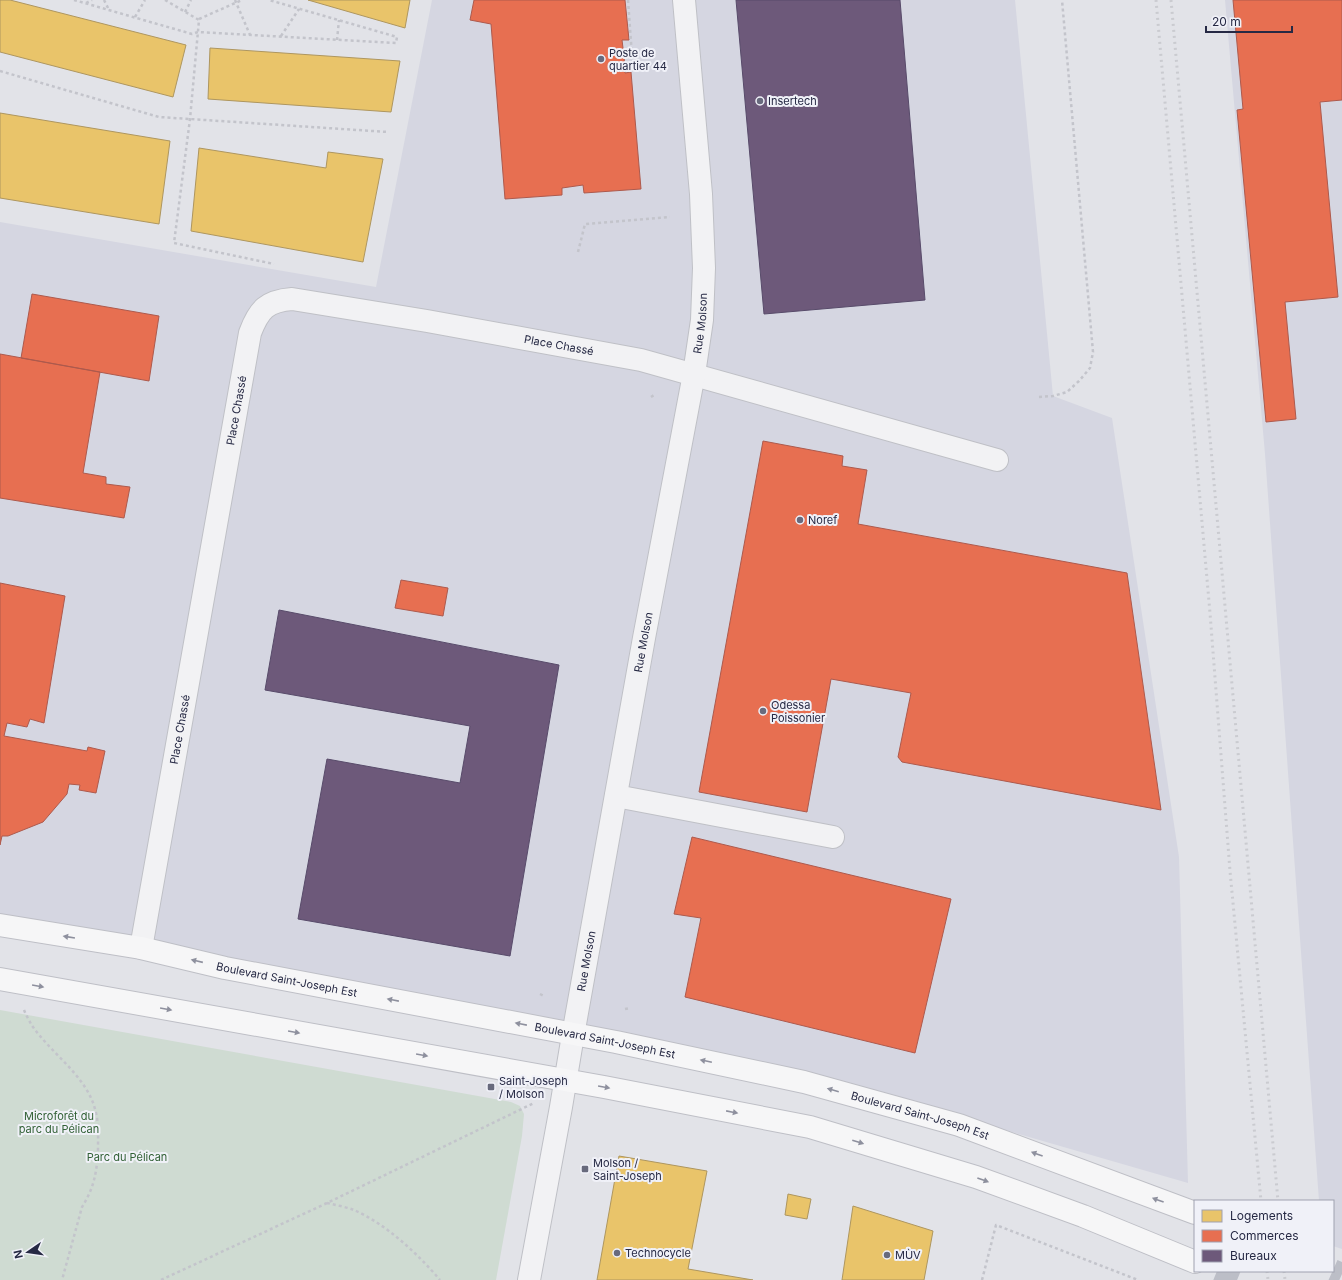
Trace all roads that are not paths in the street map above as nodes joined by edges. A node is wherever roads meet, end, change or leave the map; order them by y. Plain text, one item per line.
1 (684, 0) edge
2 (694, 374) junction
3 (997, 460) dead end
4 (616, 796) junction
5 (833, 837) dead end
6 (0, 926) edge
7 (141, 948) junction
8 (0, 979) edge
9 (573, 1034) junction
10 (566, 1080) junction
11 (1194, 1213) edge
12 (1194, 1262) edge
13 (529, 1280) edge

1 - 2 street, Rue Molson
2 - 3 street, Place Chassé
2 - 4 street, Rue Molson
2 - 7 street, Place Chassé
4 - 5 street
4 - 9 street, Rue Molson
7 -> 6 main road, Boulevard Saint-Joseph Est
9 -> 7 main road, Boulevard Saint-Joseph Est
8 -> 10 main road
9 - 10 street, Rue Molson
11 -> 9 main road, Boulevard Saint-Joseph Est
10 -> 12 main road
10 - 13 street, Rue Molson

